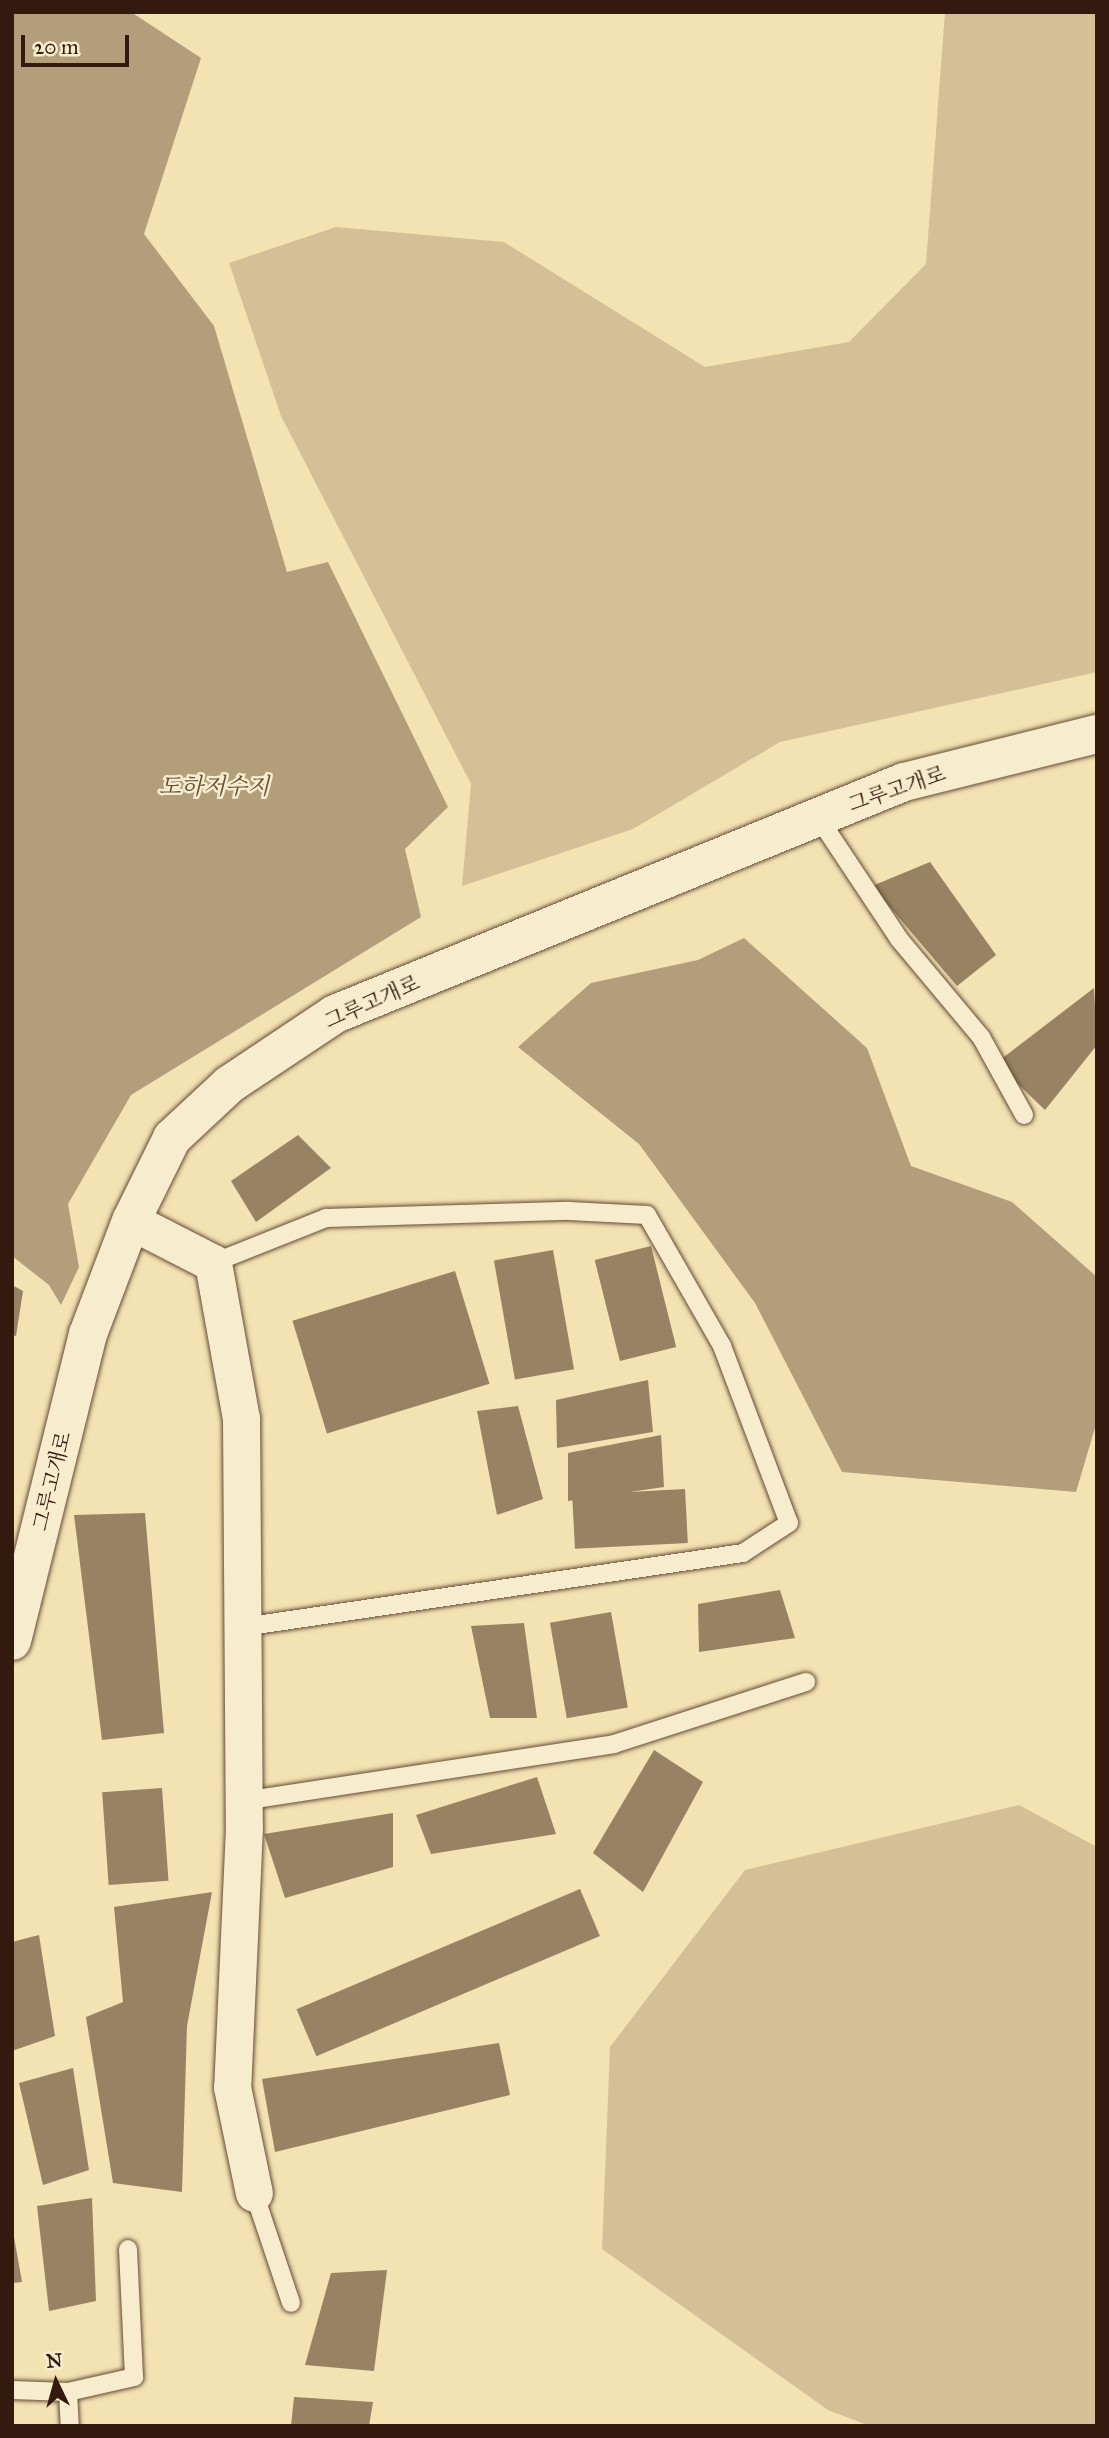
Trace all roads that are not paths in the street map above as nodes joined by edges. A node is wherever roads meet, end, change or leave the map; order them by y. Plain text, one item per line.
1 (1097, 734) edge
2 (818, 817) junction
3 (1024, 1115) dead end
4 (131, 1221) junction
5 (213, 1263) junction
6 (243, 1627) junction
7 (12, 1642) edge
8 (806, 1682) dead end
9 (243, 1801) junction
10 (254, 2193) joint
11 (128, 2249) dead end
12 (291, 2303) dead end
13 (12, 2390) edge
14 (68, 2392) junction
15 (70, 2426) edge

1 - 2 street, 그루고개로
2 - 3 lane
2 - 4 street, 그루고개로
4 - 5 street
4 - 7 street, 그루고개로
5 - 6 street
5 - 6 lane
6 - 9 street
8 - 9 lane
9 - 10 street
10 - 12 lane
11 - 14 lane
13 - 14 lane
14 - 15 lane

